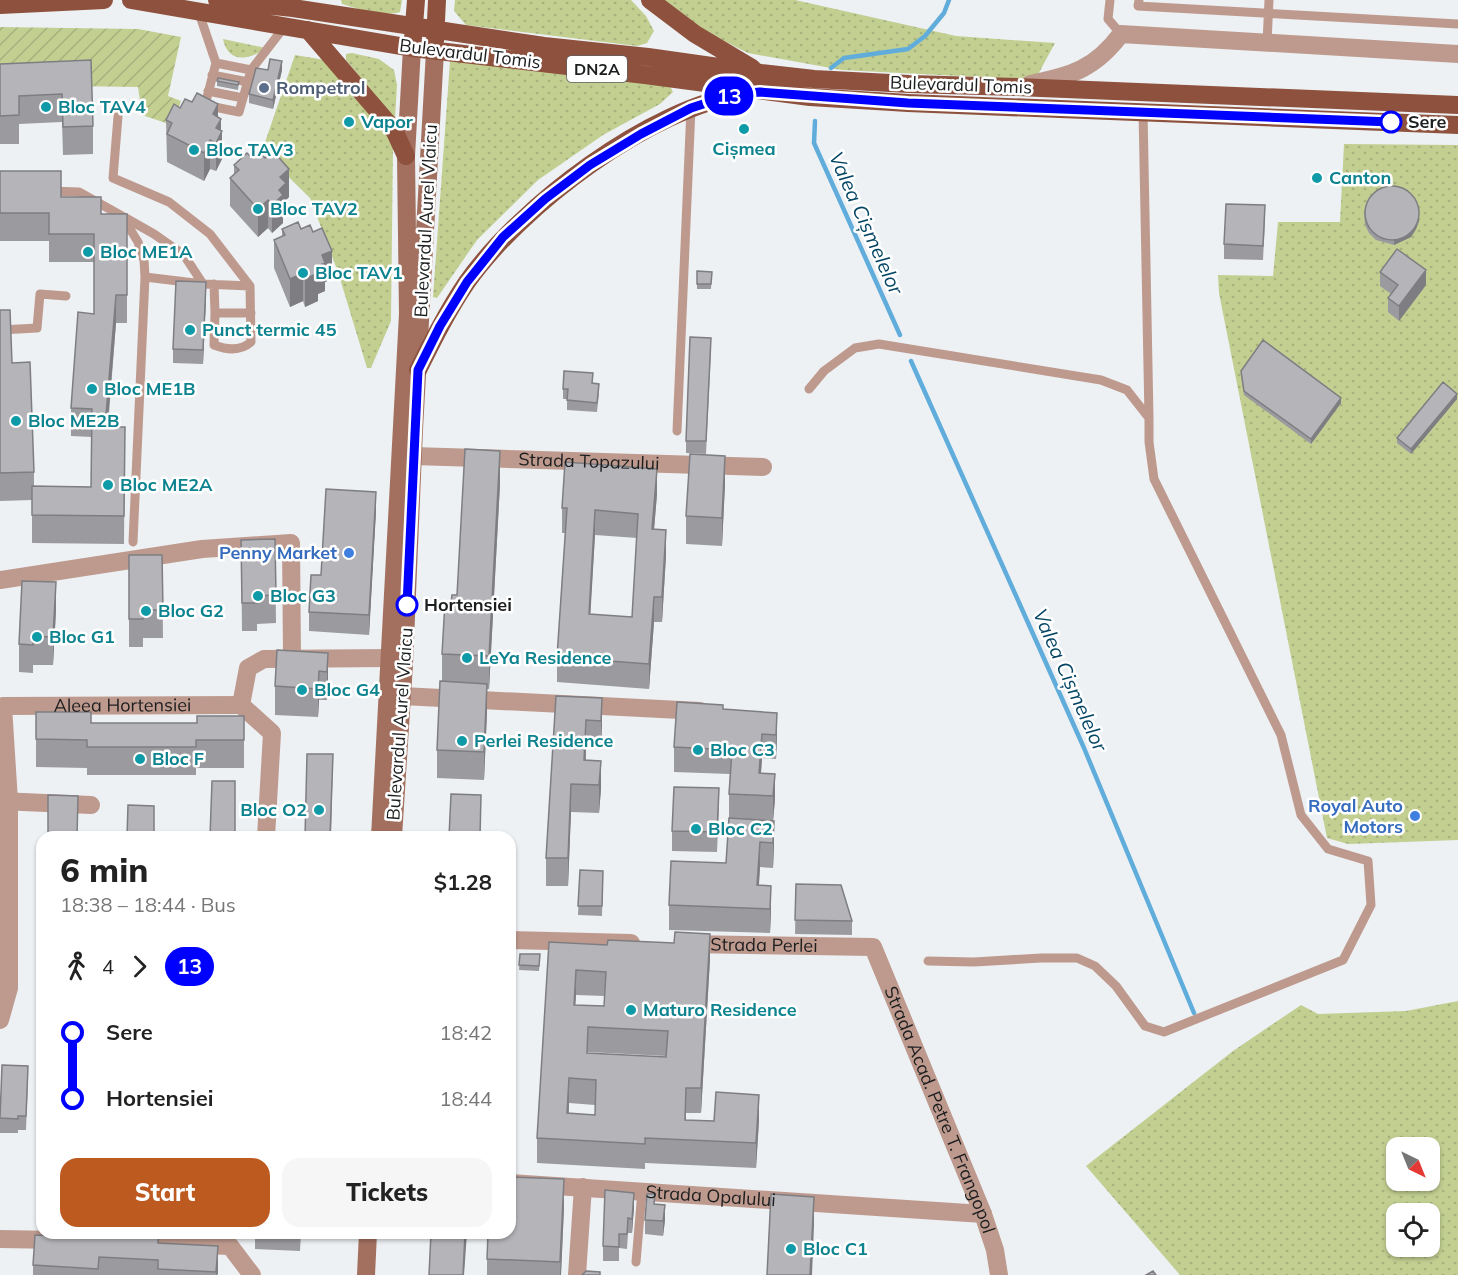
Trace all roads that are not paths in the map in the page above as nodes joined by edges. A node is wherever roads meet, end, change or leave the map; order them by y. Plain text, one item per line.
1 (104, 0) edge
2 (131, 0) edge
3 (217, 0) edge
4 (416, 0) edge
5 (437, 0) edge
6 (650, 0) edge
7 (1110, 0) edge
8 (1138, 0) edge
9 (1269, 0) edge
10 (39, 2) edge
11 (272, 3) edge
12 (0, 5) edge
13 (308, 5) edge
14 (199, 13) junction
15 (1268, 13) junction
16 (1458, 24) edge
17 (285, 26) junction
18 (414, 28) junction
19 (308, 30) junction
20 (435, 31) junction
21 (1121, 34) junction
22 (1267, 43) junction
23 (412, 48) junction
24 (435, 51) junction
25 (1458, 54) edge
26 (216, 63) junction
27 (251, 70) junction
28 (212, 75) junction
29 (248, 82) junction
30 (760, 82) junction
31 (1017, 87) junction
32 (208, 91) junction
33 (243, 98) junction
34 (119, 104) dead end
35 (1458, 105) edge
36 (691, 108) junction
37 (1143, 111) junction
38 (1458, 125) edge
39 (406, 156) junction
40 (45, 191) edge
41 (122, 216) junction
42 (145, 277) junction
43 (203, 284) junction
44 (214, 284) junction
45 (250, 286) junction
46 (66, 296) dead end
47 (214, 313) junction
48 (251, 313) junction
49 (0, 330) edge
50 (418, 370) junction
51 (809, 389) dead end
52 (1149, 418) junction
53 (677, 431) dead end
54 (413, 456) junction
55 (763, 467) dead end
56 (133, 542) dead end
57 (0, 579) edge
58 (292, 657) junction
59 (390, 657) junction
60 (402, 696) junction
61 (2, 705) edge
62 (241, 705) junction
63 (712, 712) edge
64 (5, 801) edge
65 (92, 805) dead end
66 (266, 831) edge
67 (380, 831) edge
68 (393, 831) edge
69 (516, 940) edge
70 (651, 943) edge
71 (674, 944) edge
72 (873, 947) joint
73 (928, 962) dead end
74 (0, 1020) edge
75 (516, 1183) edge
76 (583, 1188) junction
77 (642, 1191) junction
78 (983, 1214) junction
79 (36, 1238) edge
80 (0, 1239) edge
81 (104, 1239) edge
82 (231, 1239) edge
83 (360, 1239) edge
84 (368, 1239) edge
85 (115, 1241) edge
86 (138, 1242) edge
87 (636, 1262) dead end
88 (252, 1275) edge
89 (358, 1275) edge
90 (366, 1275) edge
91 (577, 1275) edge
92 (999, 1275) edge

1 - 10 main road
2 - 14 main road, Bulevardul Tomis / DN2A
3 - 11 main road, Bulevardul Tomis / DN2A
4 - 18 main road, Bulevardul Aurel Vlaicu
5 - 20 main road, Bulevardul Aurel Vlaicu
6 - 30 main road
7 - 21 lane
8 - 15 lane
9 - 15 lane
10 - 12 main road
11 - 13 main road, Bulevardul Tomis / DN2A
13 - 18 main road, Bulevardul Tomis / DN2A
14 - 17 main road, Bulevardul Tomis / DN2A
14 - 26 lane
15 - 16 lane
15 - 22 lane
17 - 19 main road, Bulevardul Tomis / DN2A
17 - 27 lane
18 - 20 main road, Bulevardul Tomis / DN2A
18 - 23 main road, Bulevardul Aurel Vlaicu
19 - 23 main road, Bulevardul Tomis / DN2A
19 - 39 main road
20 - 24 main road, Bulevardul Aurel Vlaicu
20 - 30 main road, Bulevardul Tomis / DN2A
21 - 22 street
21 - 31 street
22 - 25 street
23 - 24 main road, Bulevardul Tomis / DN2A
23 - 39 main road, Bulevardul Aurel Vlaicu
24 - 30 main road, Bulevardul Tomis / DN2A
24 - 50 main road, Bulevardul Aurel Vlaicu
26 - 27 lane
26 - 28 lane
27 - 29 lane
28 - 29 lane
28 - 32 lane
29 - 33 lane
30 - 31 main road, Bulevardul Tomis / DN2A
30 - 36 main road
30 - 37 main road, Bulevardul Tomis / DN2A
31 - 35 main road, Bulevardul Tomis / DN2A
32 - 33 lane
32 - 33 lane
34 - 45 lane
36 - 50 main road
36 - 53 lane
37 - 38 main road, Bulevardul Tomis / DN2A
37 - 52 lane
39 - 59 main road, Bulevardul Aurel Vlaicu
40 - 41 lane
41 - 42 lane
41 - 43 lane
42 - 43 lane
42 - 56 lane
43 - 44 lane
44 - 45 lane
44 - 47 lane
45 - 48 lane
46 - 49 lane
47 - 48 lane
47 - 48 lane
50 - 54 main road, Bulevardul Aurel Vlaicu
51 - 52 lane
52 - 73 lane
54 - 55 street, Strada Topazului
54 - 60 main road, Bulevardul Aurel Vlaicu
57 - 58 street
58 - 59 street
58 - 62 street
59 - 67 main road, Bulevardul Aurel Vlaicu
60 - 63 street
60 - 68 main road, Bulevardul Aurel Vlaicu
61 - 62 street, Aleea Hortensiei
61 - 64 street, Aleea Hortensiei
62 - 66 street
64 - 65 street
64 - 74 street, Aleea Hortensiei
69 - 70 street
71 - 72 street, Strada Perlei
72 - 78 street, Strada Acad. Petre T. Frangopol
75 - 76 street, Strada Opalului
76 - 77 street, Strada Opalului
76 - 91 street
77 - 78 street, Strada Opalului
77 - 87 lane
78 - 92 street, Strada Acad. Petre T. Frangopol
79 - 80 street
81 - 85 street
82 - 86 street
82 - 88 street
83 - 89 main road
84 - 90 main road

